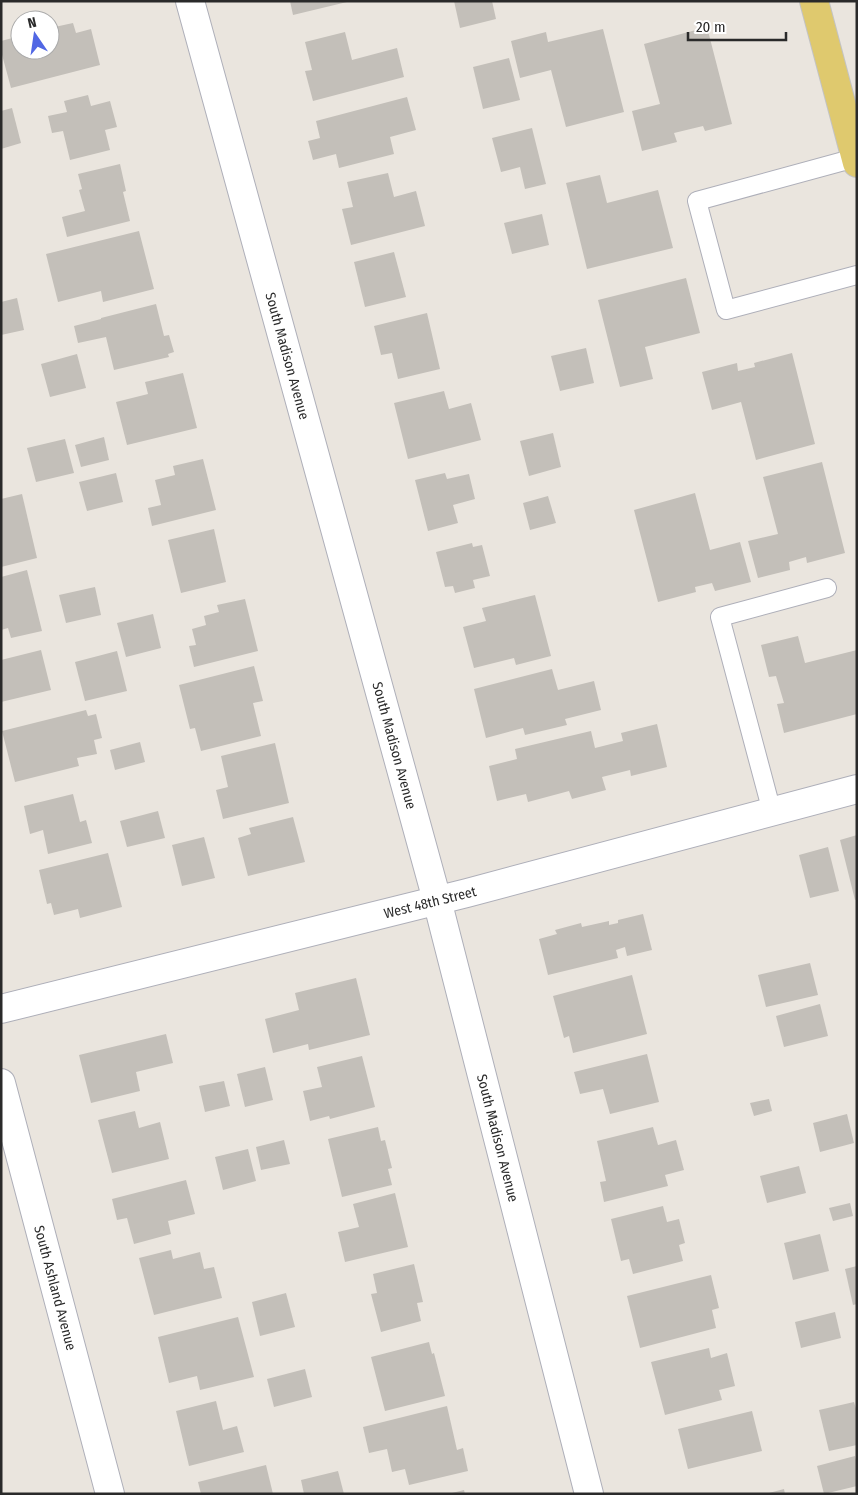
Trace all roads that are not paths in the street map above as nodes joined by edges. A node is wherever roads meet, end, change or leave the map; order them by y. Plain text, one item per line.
1 (190, 1) edge
2 (814, 1) edge
3 (851, 120) edge
4 (856, 161) edge
5 (857, 275) edge
6 (827, 588) dead end
7 (857, 789) edge
8 (772, 812) junction
9 (438, 900) junction
10 (1, 1009) edge
11 (1, 1083) edge
12 (110, 1494) edge
13 (589, 1494) edge

1 - 9 street, South Madison Avenue
2 - 3 main road
3 - 4 main road
4 - 5 lane
6 - 8 lane
7 - 8 street, West 48th Street
8 - 9 street, West 48th Street
9 - 10 street, West 48th Street
9 - 13 street, South Madison Avenue
11 - 12 street, South Ashland Avenue

